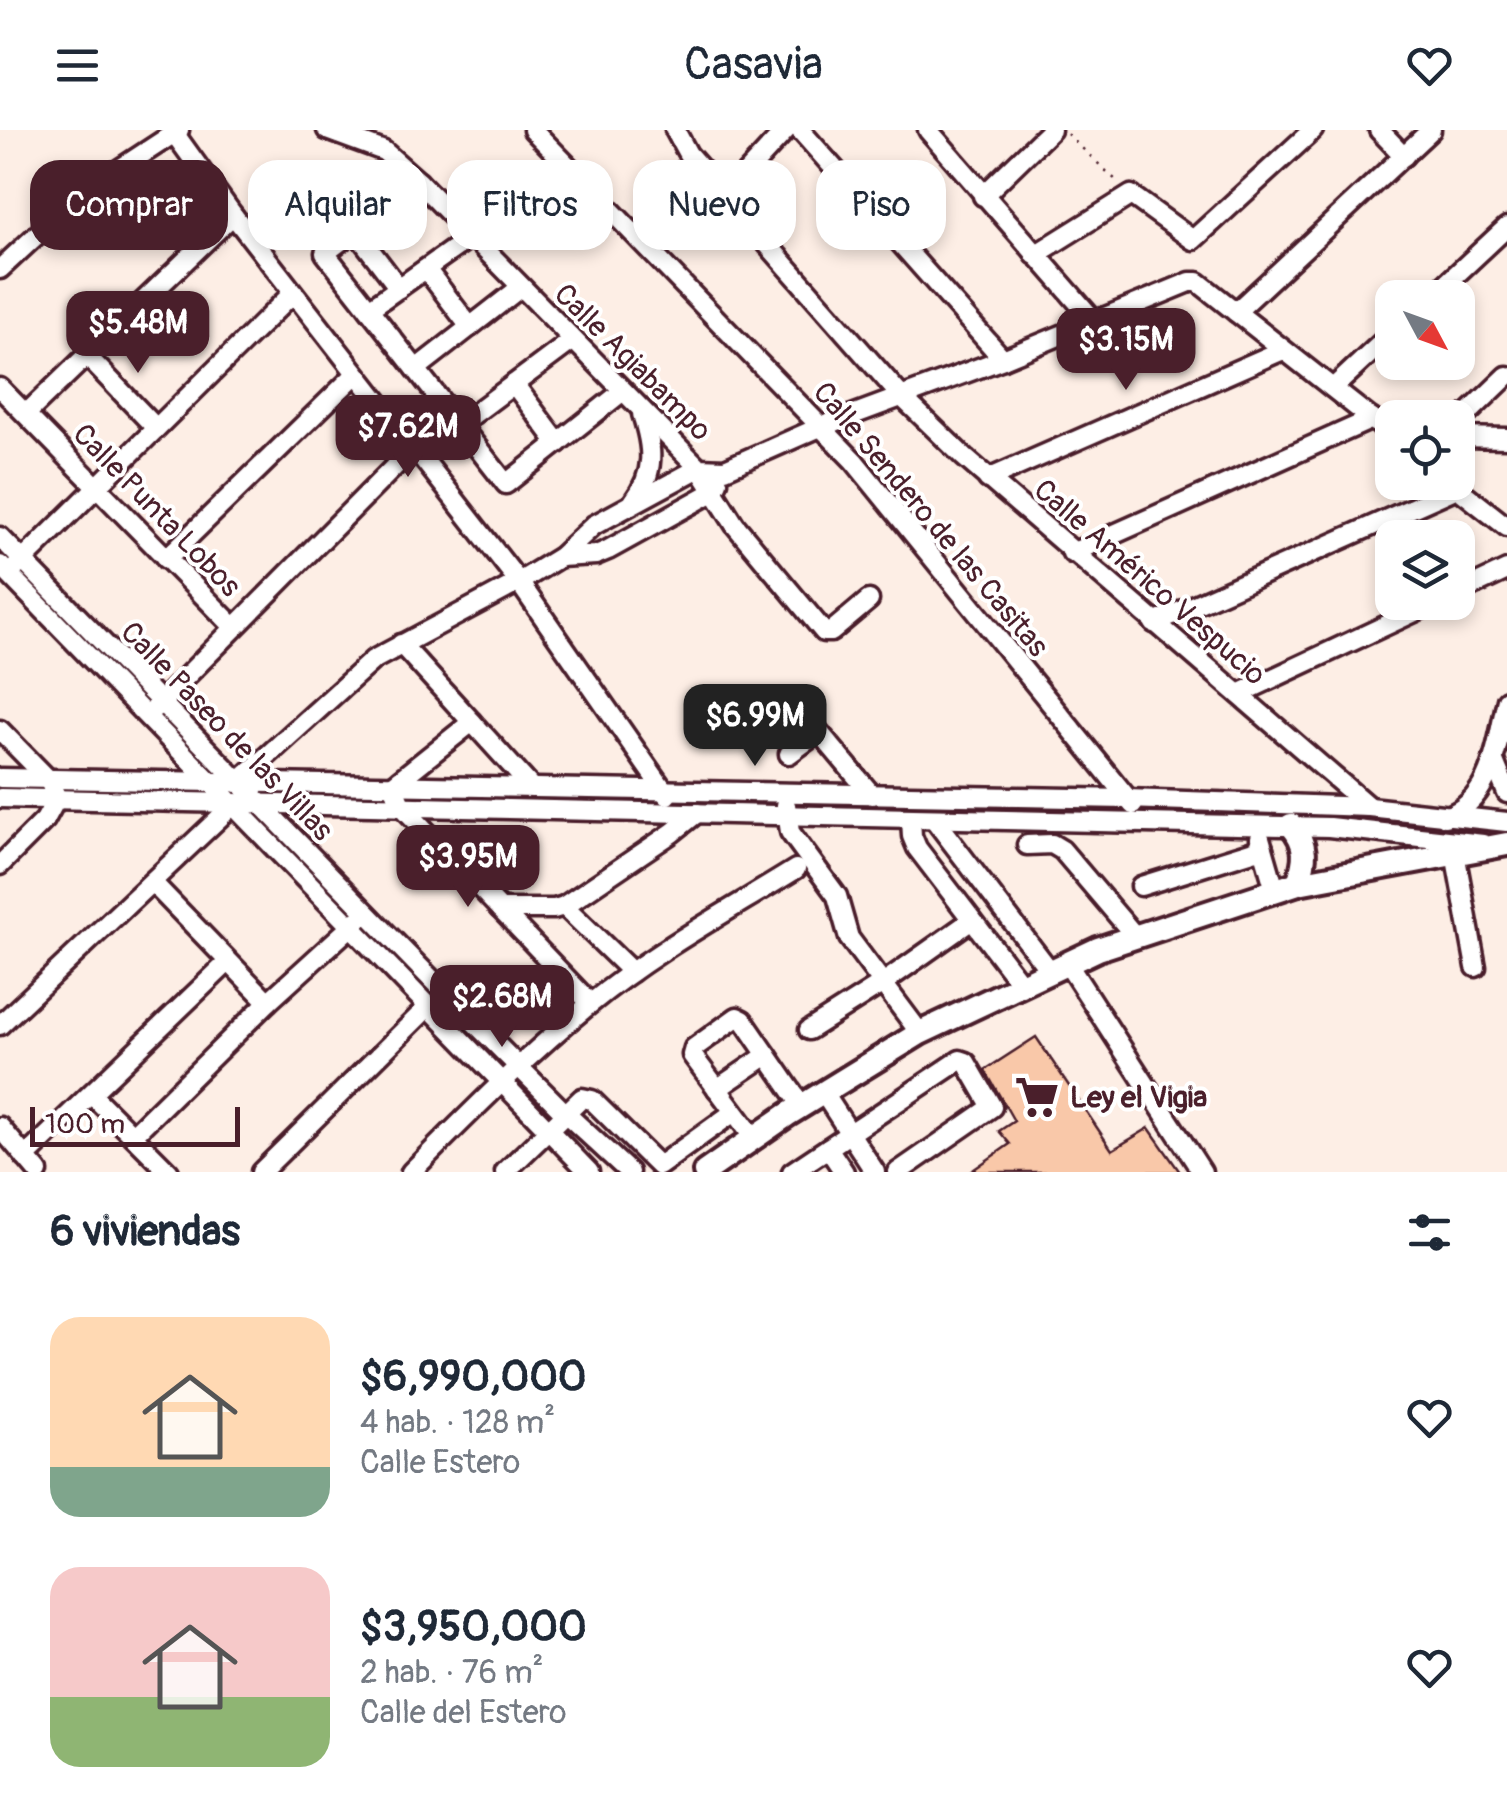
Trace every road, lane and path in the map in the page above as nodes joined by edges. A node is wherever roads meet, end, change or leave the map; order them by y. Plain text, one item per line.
1 (327, 130) edge
2 (533, 130) edge
3 (675, 130) edge
4 (786, 130) edge
5 (800, 130) edge
6 (928, 130) edge
7 (1051, 130) edge
8 (1062, 130) edge
9 (1314, 130) edge
10 (1379, 130) edge
11 (1431, 130) edge
12 (175, 131) edge
13 (1404, 156) junction
14 (395, 160) edge
15 (693, 160) edge
16 (758, 160) edge
17 (427, 190) edge
18 (1131, 195) junction
19 (983, 196) junction
20 (447, 211) edge
21 (233, 215) junction
22 (1507, 228) edge
23 (329, 250) edge
24 (370, 250) edge
25 (452, 250) edge
26 (485, 250) edge
27 (772, 250) edge
28 (1035, 255) junction
29 (426, 269) junction
30 (0, 270) edge
31 (1451, 280) edge
32 (521, 287) junction
33 (398, 288) junction
34 (293, 293) junction
35 (369, 310) junction
36 (1236, 312) junction
37 (1095, 322) junction
38 (470, 326) junction
39 (573, 340) junction
40 (1375, 349) edge
41 (1283, 350) junction
42 (86, 356) junction
43 (1002, 359) junction
44 (416, 369) junction
45 (356, 374) junction
46 (1507, 376) edge
47 (514, 384) junction
48 (0, 388) edge
49 (1332, 388) junction
50 (623, 391) junction
51 (900, 395) junction
52 (1475, 407) edge
53 (641, 409) junction
54 (26, 414) junction
55 (1372, 419) junction
56 (1375, 421) edge
57 (460, 425) junction
58 (820, 426) junction
59 (156, 428) junction
60 (1475, 437) edge
61 (1507, 438) edge
62 (558, 443) junction
63 (413, 448) junction
64 (699, 468) junction
65 (725, 469) junction
66 (988, 480) junction
67 (96, 486) junction
68 (713, 492) junction
69 (1422, 500) edge
70 (1473, 500) edge
71 (630, 506) junction
72 (1507, 526) edge
73 (0, 537) edge
74 (1072, 553) junction
75 (560, 557) junction
76 (166, 558) junction
77 (22, 560) junction
78 (4, 570) edge
79 (1507, 570) edge
80 (519, 582) junction
81 (1475, 584) edge
82 (869, 600) dead end
83 (1397, 620) edge
84 (1154, 624) junction
85 (234, 627) junction
86 (401, 644) junction
87 (1239, 694) junction
88 (1507, 700) edge
89 (154, 709) junction
90 (472, 722) junction
91 (0, 730) edge
92 (789, 754) dead end
93 (1494, 761) junction
94 (0, 778) edge
95 (48, 779) junction
96 (237, 783) junction
97 (212, 784) junction
98 (393, 785) junction
99 (532, 788) junction
100 (664, 791) junction
101 (785, 794) junction
102 (1507, 794) edge
103 (872, 795) junction
104 (0, 798) edge
105 (58, 798) junction
106 (1127, 798) junction
107 (234, 805) junction
108 (260, 805) junction
109 (401, 805) junction
110 (1369, 807) junction
111 (697, 812) junction
112 (675, 813) junction
113 (787, 816) junction
114 (911, 818) junction
115 (1444, 818) junction
116 (934, 819) junction
117 (1507, 822) edge
118 (1149, 824) junction
119 (1257, 826) junction
120 (1291, 826) junction
121 (1027, 845) dead end
122 (1501, 845) edge
123 (1263, 848) junction
124 (1454, 853) junction
125 (0, 865) edge
126 (796, 869) dead end
127 (152, 882) junction
128 (1298, 883) junction
129 (1141, 886) dead end
130 (1275, 890) junction
131 (564, 906) junction
132 (500, 909) junction
133 (366, 912) junction
134 (972, 920) junction
135 (349, 928) junction
136 (1135, 936) junction
137 (228, 962) junction
138 (1059, 967) junction
139 (1476, 967) dead end
140 (632, 972) junction
141 (883, 983) junction
142 (1022, 984) junction
143 (268, 1002) junction
144 (590, 1004) junction
145 (426, 1008) junction
146 (0, 1026) edge
147 (809, 1030) dead end
148 (920, 1033) junction
149 (767, 1054) junction
150 (518, 1067) junction
151 (502, 1082) junction
152 (718, 1089) junction
153 (823, 1092) junction
154 (90, 1094) junction
155 (802, 1106) junction
156 (734, 1112) junction
157 (566, 1114) junction
158 (0, 1127) edge
159 (548, 1129) junction
160 (133, 1134) junction
161 (850, 1134) junction
162 (754, 1138) junction
163 (828, 1148) junction
164 (25, 1157) junction
165 (38, 1172) edge
166 (169, 1172) edge
167 (260, 1172) edge
168 (411, 1172) edge
169 (505, 1172) edge
170 (589, 1172) edge
171 (629, 1172) edge
172 (706, 1172) edge
173 (792, 1172) edge
174 (844, 1172) edge
175 (875, 1172) edge
176 (898, 1172) edge
177 (1202, 1172) edge

1 - 14 street, Calle Agiabampo
2 - 58 street, Calle Sendero de las Casitas
3 - 15 street, Calle Américo Vespucio
4 - 16 street
5 - 43 street
6 - 19 street
7 - 19 street
8 - 18 path
9 - 18 street
10 - 13 street
11 - 13 street
12 - 21 street
12 - 30 street
13 - 36 street
17 - 20 street, Calle Agiabampo
18 - 28 street
19 - 28 street
21 - 34 street
21 - 42 street
22 - 31 street
23 - 35 street
24 - 33 street
25 - 29 street
26 - 32 street, Calle Agiabampo
27 - 51 street, Calle Américo Vespucio
28 - 37 street
29 - 33 street
29 - 38 street
32 - 38 street
32 - 39 street, Calle Agiabampo
33 - 35 street
34 - 45 street
34 - 59 street
35 - 44 street
36 - 37 street
36 - 41 street
37 - 43 street
38 - 44 street
39 - 47 street
39 - 50 street, Calle Agiabampo
40 - 49 street
41 - 49 street
41 - 66 street
42 - 54 street
42 - 59 street
43 - 51 street
44 - 57 street
45 - 63 street
45 - 76 street
46 - 52 street
47 - 57 street
47 - 62 street
48 - 54 street, Calle Punta Lobos
49 - 55 street
50 - 53 street, Calle Agiabampo
50 - 62 street
51 - 58 street
51 - 66 street, Calle Américo Vespucio
53 - 64 street, Calle Agiabampo
53 - 71 street
54 - 67 street, Calle Punta Lobos
55 - 56 street
55 - 74 street
57 - 62 street
58 - 65 street
58 - 106 street, Calle Sendero de las Casitas
59 - 67 street
60 - 61 street
63 - 80 street
63 - 85 street
64 - 65 street
64 - 68 street, Calle Agiabampo
64 - 71 street
65 - 68 street
66 - 74 street, Calle Américo Vespucio
67 - 76 street, Calle Punta Lobos
67 - 77 street
68 - 75 street
68 - 82 street, Calle Agiabampo
69 - 84 street
70 - 72 street
71 - 75 street
73 - 77 street, Calle Paseo de las Villas
74 - 84 street, Calle Américo Vespucio
75 - 80 street
76 - 85 street, Calle Punta Lobos
77 - 78 street
77 - 89 street, Calle Paseo de las Villas
78 - 89 street, Calle Paseo de las Villas
79 - 81 street
80 - 86 street
80 - 100 street
83 - 87 street
84 - 87 street, Calle Américo Vespucio
85 - 89 street
86 - 90 street
86 - 96 street
87 - 110 street, Calle Américo Vespucio
88 - 93 street
89 - 96 street, Calle Paseo de las Villas
89 - 97 street, Calle Paseo de las Villas
90 - 98 street
90 - 99 street
91 - 95 street
92 - 103 street
93 - 102 street
93 - 115 street
94 - 95 street
95 - 97 street
95 - 105 street
96 - 97 street
96 - 98 street
96 - 108 street, Calle Paseo de las Villas
97 - 107 street, Calle Paseo de las Villas
98 - 99 street
98 - 109 street
99 - 100 street
100 - 101 street
100 - 112 street
101 - 103 street
101 - 113 street
103 - 106 street
104 - 105 street
105 - 107 street
105 - 125 street
106 - 110 street
106 - 118 street, Calle Sendero de las Casitas
107 - 108 street
107 - 127 street
107 - 135 street, Calle Paseo de las Villas
108 - 109 street
108 - 133 street, Calle Paseo de las Villas
109 - 112 street
109 - 132 street
110 - 115 street
111 - 112 street
111 - 113 street
111 - 131 street
113 - 114 street
113 - 141 street
114 - 116 street
114 - 134 street
115 - 117 street
116 - 118 street
116 - 138 street
118 - 119 street
119 - 120 street
119 - 123 street
120 - 122 street
120 - 128 main road
121 - 136 street
122 - 124 main road
123 - 129 street
123 - 130 street
124 - 128 main road
124 - 139 street
126 - 140 street
127 - 137 street
127 - 146 street
128 - 130 main road
130 - 136 main road
131 - 132 street
131 - 140 street
132 - 144 street
133 - 135 street
133 - 150 street, Calle Paseo de las Villas
134 - 141 street
134 - 142 street
135 - 143 street
135 - 145 street, Calle Paseo de las Villas
136 - 138 main road
137 - 143 street
137 - 154 street
138 - 142 main road
138 - 177 street
140 - 144 street
141 - 147 street
141 - 148 street
142 - 148 main road
143 - 160 street
144 - 150 street
145 - 151 street, Calle Paseo de las Villas
145 - 167 street
148 - 153 main road
149 - 152 street
149 - 152 street
149 - 155 street
150 - 151 street
150 - 157 street, Calle Paseo de las Villas
151 - 159 street, Calle Paseo de las Villas
151 - 168 street
152 - 156 street
153 - 155 main road
153 - 161 street
154 - 160 street
154 - 164 street
155 - 162 main road
156 - 157 street
156 - 162 street
157 - 159 street
157 - 171 street, Calle Paseo de las Villas
158 - 164 street
159 - 169 street
159 - 170 street, Calle Paseo de las Villas
160 - 166 street
161 - 163 street
161 - 175 street
161 - 176 street
162 - 172 main road
163 - 173 street
163 - 174 street
164 - 165 street

